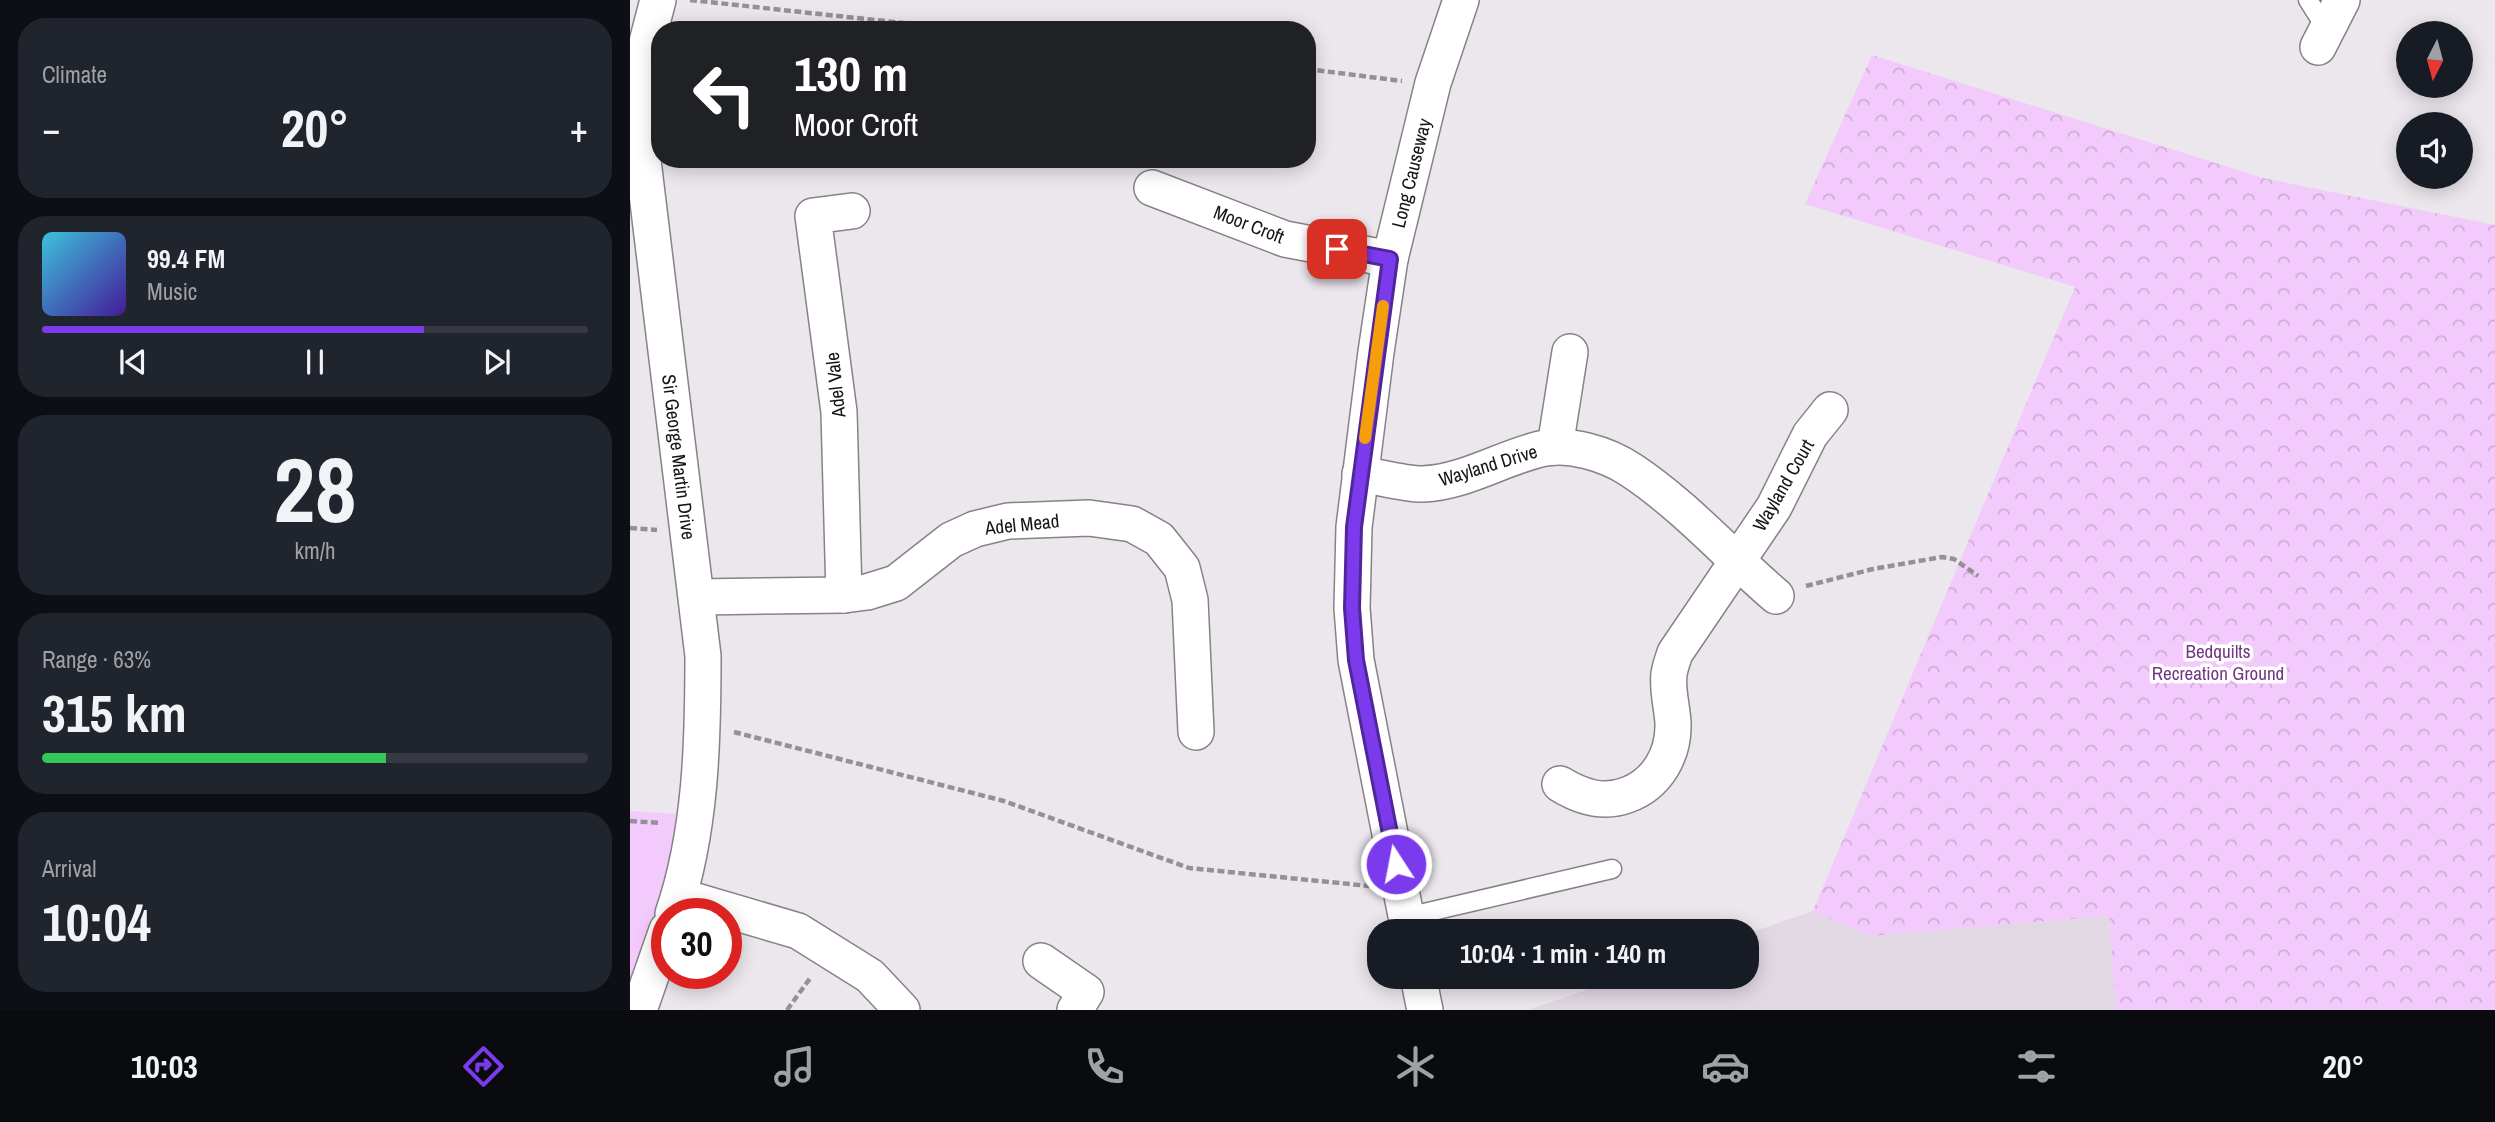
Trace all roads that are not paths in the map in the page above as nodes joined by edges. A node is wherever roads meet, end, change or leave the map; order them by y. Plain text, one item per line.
1 (657, 0) edge
2 (1461, 0) edge
3 (2308, 0) edge
4 (652, 21) edge
5 (651, 25) edge
6 (2329, 25) edge
7 (1152, 188) dead end
8 (852, 211) dead end
9 (1390, 259) junction
10 (642, 264) edge
11 (1570, 352) dead end
12 (1830, 410) dead end
13 (1555, 447) junction
14 (1360, 474) junction
15 (1736, 562) junction
16 (844, 595) junction
17 (1776, 596) road end
18 (697, 597) junction
19 (1196, 732) dead end
20 (1560, 784) dead end
21 (1612, 869) dead end
22 (678, 898) edge
23 (1406, 912) edge
24 (742, 919) edge
25 (1041, 961) dead end
26 (651, 976) edge
27 (1421, 989) edge
28 (639, 1010) edge
29 (902, 1010) edge
30 (1075, 1010) edge
31 (1425, 1010) edge

1 - 4 street, Sir George Martin Drive
2 - 9 street, Long Causeway
3 - 6 lane
5 - 10 street, Sir George Martin Drive
7 - 9 street, Moor Croft
8 - 16 street, Adel Vale
9 - 14 street, Long Causeway
10 - 18 street, Sir George Martin Drive
11 - 13 street
12 - 15 street, Wayland Court
13 - 14 street, Wayland Drive
13 - 15 street, Wayland Drive
14 - 23 street, Long Causeway
15 - 17 street, Wayland Drive
15 - 20 street, Wayland Court
16 - 18 street, Adel Mead
16 - 19 street, Adel Mead
18 - 22 street, Sir George Martin Drive
21 - 23 lane
24 - 29 street
25 - 30 street
26 - 28 street
27 - 31 street

